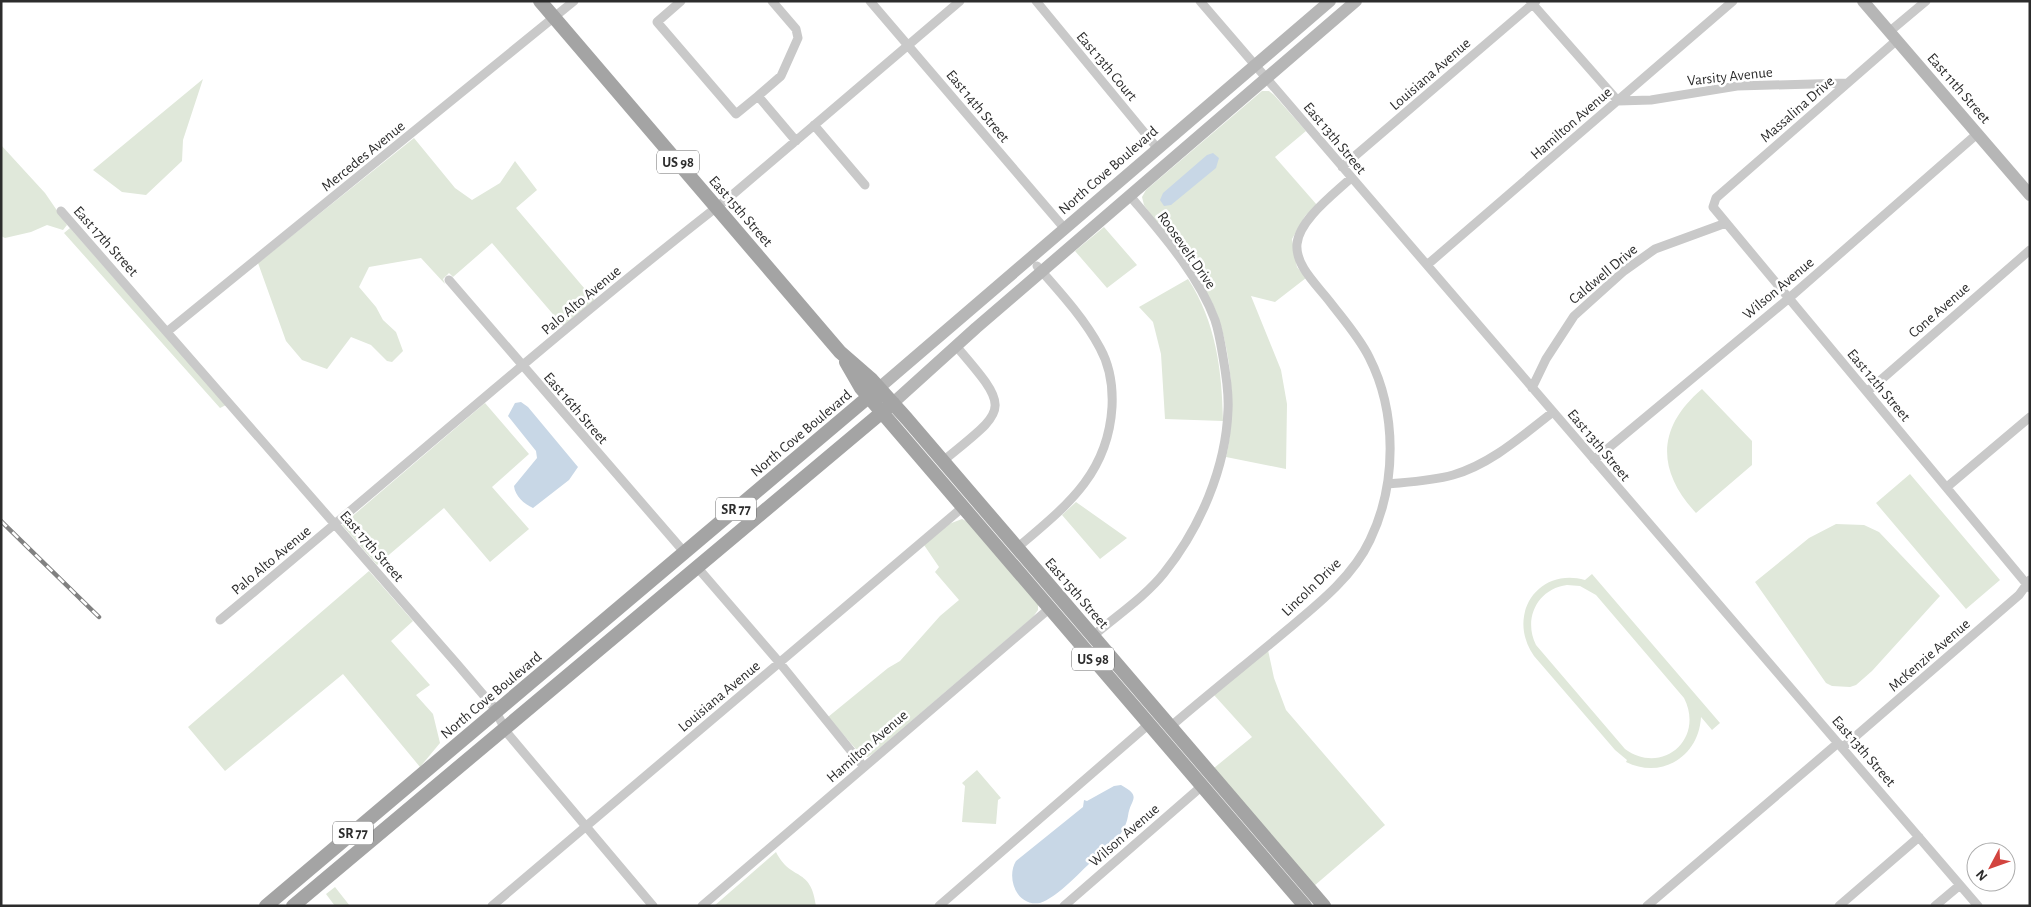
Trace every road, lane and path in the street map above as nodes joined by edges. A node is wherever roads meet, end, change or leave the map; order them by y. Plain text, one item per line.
1 (540, 1) edge
2 (574, 1) edge
3 (681, 1) edge
4 (772, 1) edge
5 (870, 1) edge
6 (960, 1) edge
7 (1036, 1) edge
8 (1200, 1) edge
9 (1330, 1) edge
10 (1356, 1) edge
11 (1733, 1) edge
12 (1863, 1) edge
13 (1926, 1) edge
14 (1533, 2) edge
15 (554, 18) junction
16 (1893, 36) junction
17 (908, 45) junction
18 (1256, 65) junction
19 (1267, 78) junction
20 (1847, 83) junction
21 (758, 96) junction
22 (1618, 101) junction
23 (814, 125) junction
24 (1977, 134) junction
25 (796, 140) junction
26 (1158, 149) junction
27 (1342, 167) junction
28 (1351, 178) junction
29 (865, 185) dead end
30 (2030, 195) edge
31 (1130, 196) junction
32 (1716, 198) joint
33 (716, 207) junction
34 (61, 211) dead end
35 (1726, 223) junction
36 (1065, 229) junction
37 (2030, 250) edge
38 (1426, 265) junction
39 (1040, 268) junction
40 (448, 280) dead end
41 (1788, 298) junction
42 (168, 331) junction
43 (956, 346) junction
44 (522, 366) junction
45 (1532, 388) junction
46 (874, 392) junction
47 (1867, 392) junction
48 (887, 408) junction
49 (1553, 412) junction
50 (2030, 417) edge
51 (1594, 460) junction
52 (943, 461) junction
53 (1388, 484) junction
54 (1947, 487) junction
55 (969, 502) junction
56 (335, 524) junction
57 (1017, 548) junction
58 (684, 553) junction
59 (1006, 557) junction
60 (697, 567) junction
61 (2028, 584) edge
62 (1055, 603) junction
63 (220, 620) dead end
64 (1093, 636) junction
65 (1082, 645) junction
66 (779, 662) junction
67 (496, 712) junction
68 (1160, 715) junction
69 (1149, 724) junction
70 (503, 728) junction
71 (1165, 732) junction
72 (1840, 745) junction
73 (864, 767) junction
74 (1213, 777) junction
75 (1202, 786) junction
76 (586, 827) junction
77 (1252, 833) junction
78 (1919, 837) junction
79 (1960, 885) junction
80 (1313, 904) edge
81 (266, 906) edge
82 (293, 906) edge
83 (492, 906) edge
84 (653, 906) edge
85 (702, 906) edge
86 (939, 906) edge
87 (1064, 906) edge
88 (1647, 906) edge
89 (1839, 906) edge
90 (1935, 906) edge
91 (1978, 906) edge

1 - 15 main road, East 15th Street / US 98
2 - 15 street, Mercedes Avenue
3 - 21 street
4 - 21 street
5 - 17 street, East 14th Street
6 - 17 street, Palo Alto Avenue
7 - 26 street, East 13th Court
8 - 18 street, East 13th Street
9 - 18 main road, North Cove Boulevard / SR 77
10 - 19 main road
11 - 22 street, Hamilton Avenue
12 - 16 main road, East 11th Street
13 - 16 street, Massalina Drive
14 - 22 street
14 - 27 street, Louisiana Avenue
15 - 33 main road, East 15th Street / US 98
15 - 42 street, Mercedes Avenue
16 - 20 street, Massalina Drive
16 - 24 main road, East 11th Street
17 - 23 street, Palo Alto Avenue
17 - 36 street, East 14th Street
18 - 19 street, East 13th Street
18 - 26 main road, North Cove Boulevard / SR 77
19 - 27 street, East 13th Street
19 - 31 main road
20 - 22 street, Varsity Avenue
20 - 32 street, Massalina Drive
21 - 25 street
22 - 38 street, Hamilton Avenue
23 - 25 street, Palo Alto Avenue
23 - 29 street
24 - 30 main road, East 11th Street
24 - 41 street, Wilson Avenue
25 - 33 street, Palo Alto Avenue
26 - 36 main road, North Cove Boulevard / SR 77
27 - 28 street, East 13th Street
28 - 38 street, East 13th Street
28 - 53 street, Lincoln Drive
31 - 39 main road
31 - 64 street, Roosevelt Drive
32 - 35 street, East 12th Street
33 - 44 street, Palo Alto Avenue
33 - 46 main road, East 15th Street / US 98
34 - 42 street, East 17th Street
35 - 41 street, East 12th Street
35 - 45 street, Caldwell Drive
36 - 39 main road
36 - 46 main road, North Cove Boulevard / SR 77
37 - 47 street, Cone Avenue
38 - 45 street, East 13th Street
39 - 43 main road, SR 77
39 - 57 street
40 - 44 street, East 16th Street
41 - 47 street, East 12th Street
41 - 51 street, Wilson Avenue
42 - 56 street, East 17th Street
43 - 48 main road, SR 77
43 - 52 street
44 - 56 street, Palo Alto Avenue
44 - 58 street, East 16th Street
45 - 49 street, East 13th Street
46 - 48 main road, East 15th Street / US 98
46 - 58 main road, North Cove Boulevard / SR 77
47 - 54 street, East 12th Street
48 - 52 main road, East 15th Street / US 98
48 - 55 main road, East 15th Street / US 98
48 - 60 main road, SR 77
49 - 51 street, East 13th Street
49 - 53 street
50 - 54 street
51 - 72 street, East 13th Street
52 - 55 main road, East 15th Street / US 98
53 - 71 street, Lincoln Drive
54 - 61 street, East 12th Street
55 - 57 main road, East 15th Street / US 98
55 - 59 main road, East 15th Street / US 98
55 - 66 street, Louisiana Avenue
56 - 63 street, Palo Alto Avenue
56 - 67 street, East 17th Street
57 - 59 main road
57 - 62 main road, East 15th Street / US 98
58 - 67 main road, North Cove Boulevard / SR 77
59 - 62 main road, East 15th Street / US 98
60 - 66 street
60 - 70 main road, SR 77
61 - 72 street, McKenzie Avenue
62 - 64 main road, East 15th Street / US 98
62 - 65 main road, East 15th Street / US 98
62 - 73 street, Hamilton Avenue
64 - 65 main road
64 - 68 main road, East 15th Street / US 98
65 - 69 main road, East 15th Street / US 98
66 - 73 street
66 - 76 street, Louisiana Avenue
67 - 70 street, East 17th Street
67 - 81 main road, North Cove Boulevard / SR 77
68 - 69 main road
68 - 71 main road, East 15th Street / US 98
69 - 71 main road, East 15th Street / US 98
69 - 86 street
70 - 76 street, East 17th Street
70 - 82 main road, SR 77
71 - 74 main road, East 15th Street / US 98
71 - 75 main road, East 15th Street / US 98
72 - 78 street, East 13th Street
72 - 88 street, McKenzie Avenue
73 - 85 street, Hamilton Avenue
74 - 75 main road
74 - 77 main road, East 15th Street / US 98
75 - 77 main road, East 15th Street / US 98
75 - 87 street, Wilson Avenue
76 - 83 street, Louisiana Avenue
76 - 84 street, East 17th Street
77 - 80 main road, East 15th Street / US 98
78 - 79 street, East 13th Street
78 - 89 street
79 - 90 street
79 - 91 street, East 13th Street

